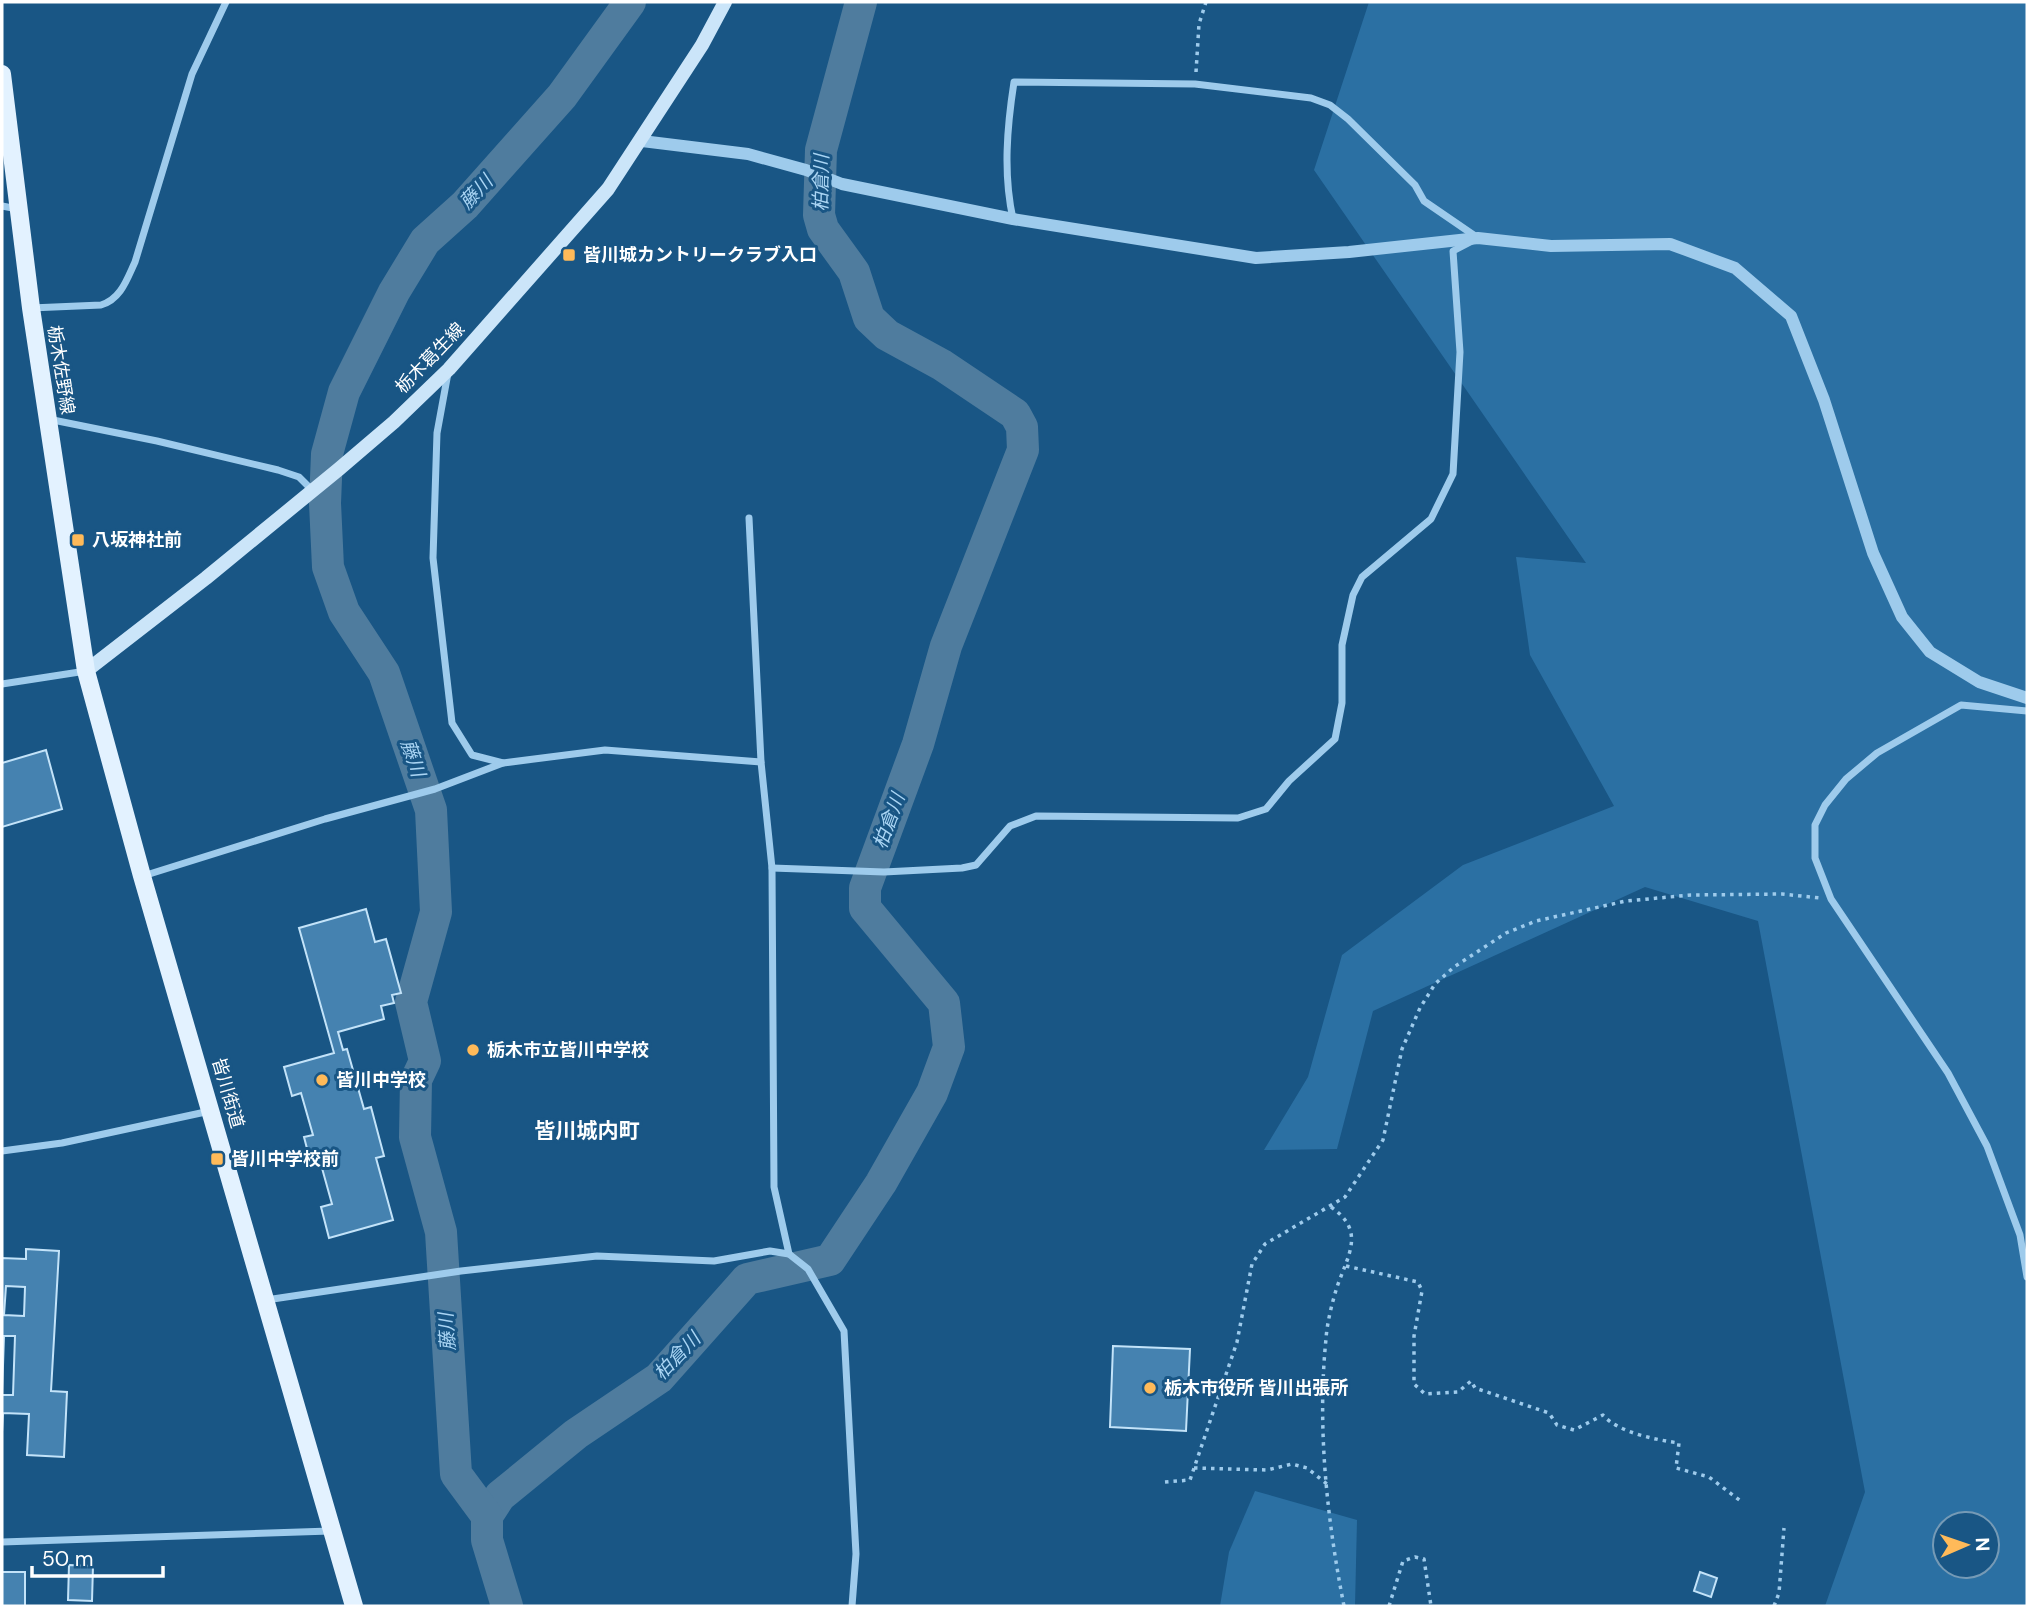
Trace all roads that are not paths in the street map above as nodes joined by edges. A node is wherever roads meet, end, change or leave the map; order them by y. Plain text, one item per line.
1 (226, 2) edge
2 (725, 2) edge
3 (2, 74) edge
4 (642, 141) junction
5 (10, 207) edge
6 (1013, 219) junction
7 (1478, 238) junction
8 (31, 308) junction
9 (449, 369) junction
10 (48, 419) junction
11 (314, 489) junction
12 (749, 518) dead end
13 (86, 671) junction
14 (2, 684) edge
15 (2027, 698) edge
16 (2027, 711) edge
17 (761, 762) junction
18 (503, 763) junction
19 (772, 868) junction
20 (142, 876) junction
21 (211, 1111) junction
22 (2, 1151) edge
23 (789, 1254) junction
24 (2027, 1277) edge
25 (267, 1300) junction
26 (334, 1531) junction
27 (2, 1542) edge
28 (354, 1606) edge
29 (852, 1606) edge

1 - 8 street
2 - 4 main road, 栃木葛生線
3 - 5 main road, 栃木佐野線
4 - 6 street
4 - 9 main road, 栃木葛生線
5 - 8 main road, 栃木佐野線
6 - 7 street
6 - 7 street
7 - 15 street
7 - 19 street
8 - 10 main road, 栃木佐野線
9 - 11 main road, 栃木葛生線
9 - 18 street
10 - 11 street
10 - 13 main road, 栃木佐野線
11 - 13 main road, 栃木葛生線
12 - 17 street
13 - 14 street
13 - 20 main road, 皆川街道
16 - 24 street
17 - 18 street
17 - 19 street
18 - 20 street
19 - 23 street
20 - 21 main road, 皆川街道
21 - 22 street
21 - 25 main road, 皆川街道
23 - 25 street
23 - 29 street
25 - 26 main road, 皆川街道
26 - 27 street
26 - 28 main road, 皆川街道

